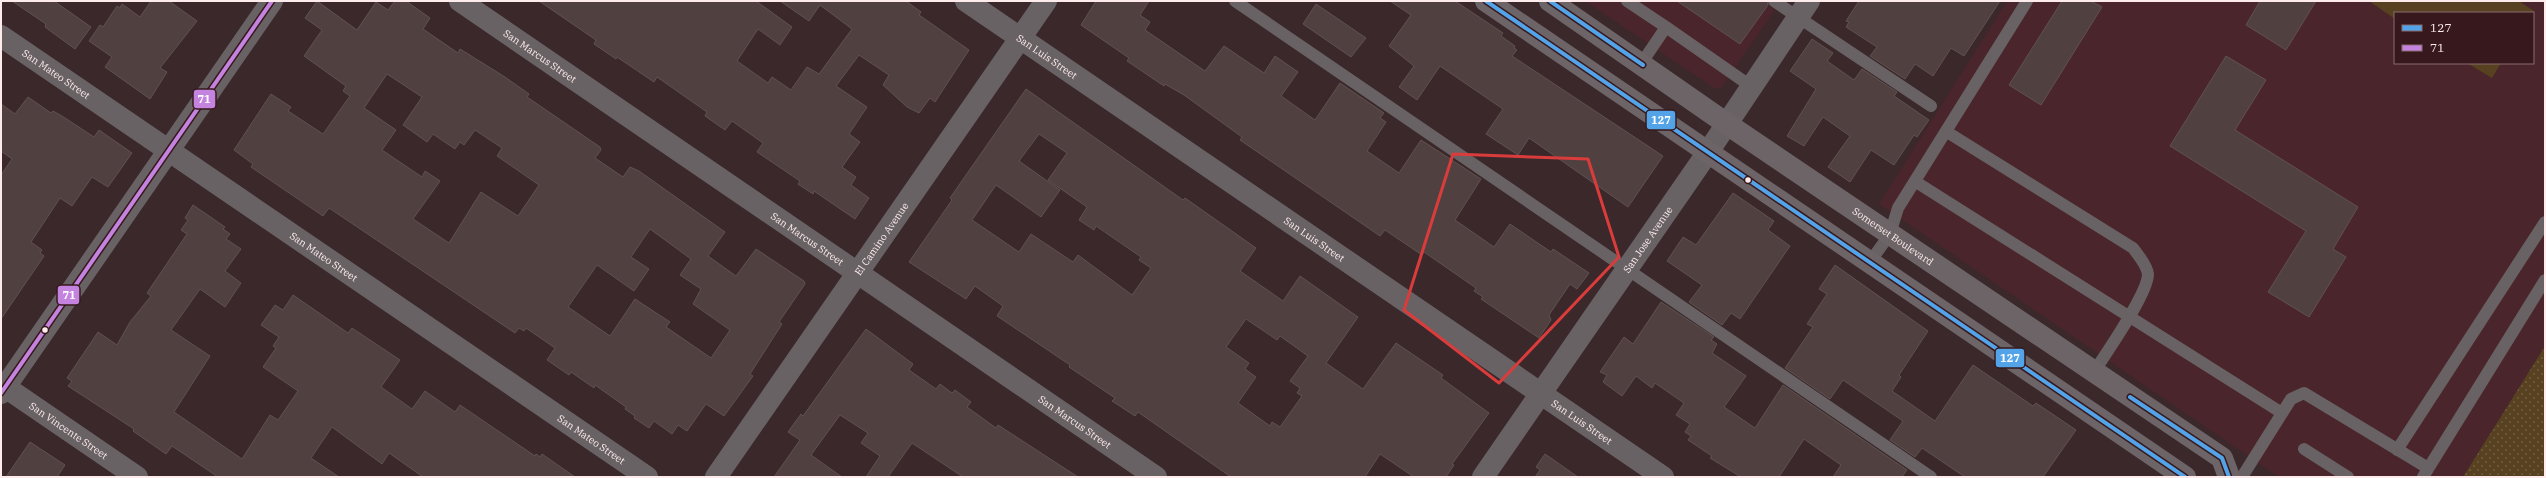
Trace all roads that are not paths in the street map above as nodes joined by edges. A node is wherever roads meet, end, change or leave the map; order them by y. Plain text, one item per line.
1 (272, 1) edge
2 (460, 1) edge
3 (966, 1) edge
4 (1046, 1) edge
5 (1235, 1) edge
6 (1486, 1) edge
7 (1550, 1) edge
8 (1627, 1) edge
9 (1774, 1) edge
10 (2027, 1) edge
11 (1804, 10) edge
12 (1666, 27) junction
13 (1, 36) edge
14 (1020, 38) junction
15 (1641, 64) junction
16 (1752, 87) junction
17 (1930, 106) dead end
18 (1727, 124) junction
19 (1947, 132) junction
20 (169, 151) junction
21 (1708, 152) junction
22 (1916, 182) junction
23 (2545, 222) edge
24 (1890, 234) junction
25 (1870, 262) junction
26 (1627, 269) junction
27 (858, 273) junction
28 (2545, 280) edge
29 (2129, 315) junction
30 (2094, 372) junction
31 (2, 388) edge
32 (1541, 394) junction
33 (2282, 413) junction
34 (2304, 449) dead end
35 (2397, 450) junction
36 (2425, 473) edge
37 (137, 477) edge
38 (647, 477) edge
39 (716, 477) edge
40 (1156, 477) edge
41 (1483, 477) edge
42 (1663, 477) edge
43 (1931, 477) edge
44 (2184, 477) edge
45 (2229, 477) edge
46 (2242, 477) edge
47 (2348, 477) edge

1 - 20 street
2 - 27 street, San Marcus Street
3 - 14 street, San Luis Street
4 - 14 street, El Camino Avenue
5 - 26 lane
6 - 21 main road
7 - 15 main road, Somerset Boulevard
8 - 12 lane
9 - 11 lane
10 - 19 lane
11 - 16 street, San Jose Avenue
11 - 17 lane
12 - 15 lane
12 - 16 lane
13 - 20 street, San Mateo Street
14 - 27 street, El Camino Avenue
14 - 32 street, San Luis Street
15 - 18 main road, Somerset Boulevard
16 - 18 street, San Jose Avenue
18 - 21 street, San Jose Avenue
18 - 24 main road, Somerset Boulevard
19 - 22 lane
19 - 29 lane
20 - 31 street
20 - 38 street, San Mateo Street
21 - 25 main road
21 - 26 street, San Jose Avenue
22 - 24 lane
22 - 29 lane
23 - 35 lane
24 - 25 lane
24 - 30 main road, Somerset Boulevard
25 - 44 main road
26 - 32 street, San Jose Avenue
26 - 43 lane
27 - 39 street, El Camino Avenue
27 - 40 street, San Marcus Street
28 - 36 lane
29 - 30 lane
29 - 33 lane
30 - 45 main road, Somerset Boulevard
31 - 37 street, San Vincente Street
32 - 41 street, San Jose Avenue
32 - 42 street, San Luis Street
33 - 35 lane
33 - 46 lane
34 - 47 lane
35 - 36 lane

